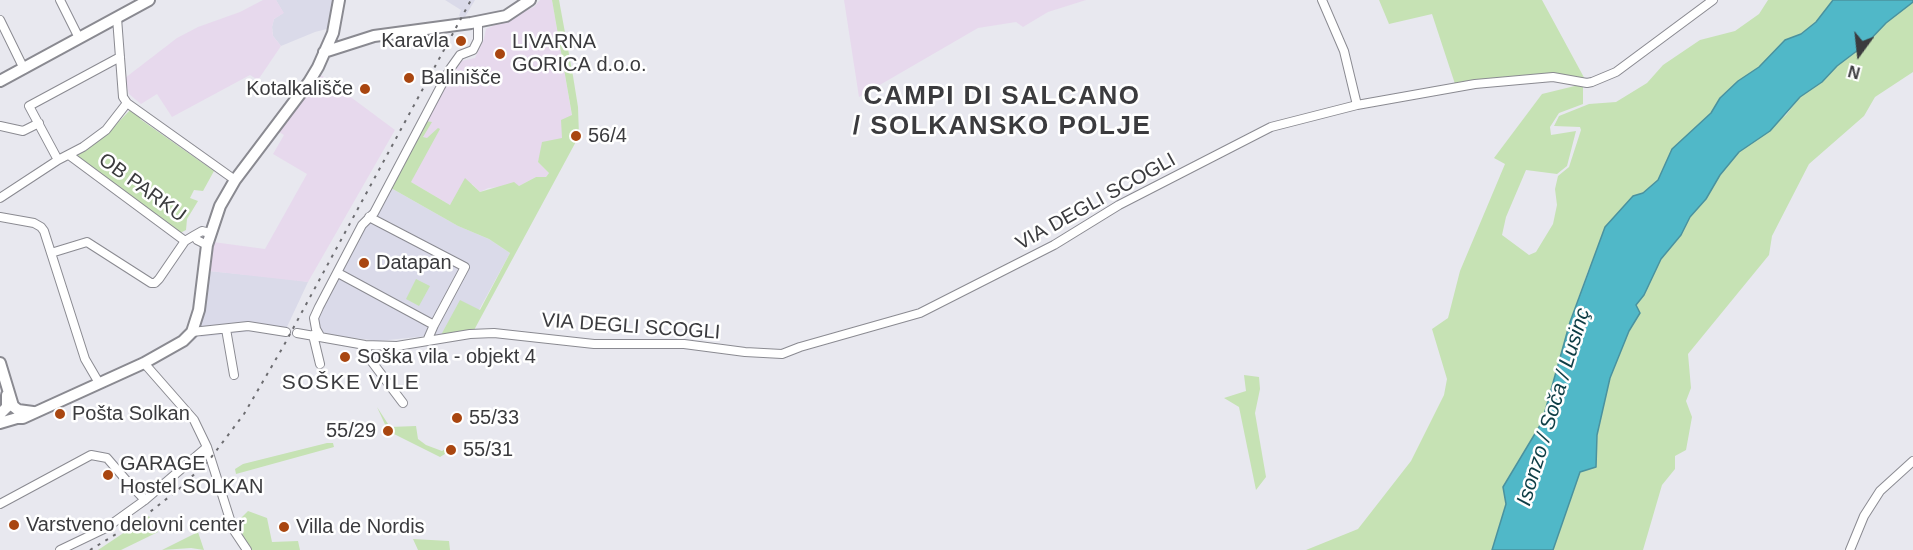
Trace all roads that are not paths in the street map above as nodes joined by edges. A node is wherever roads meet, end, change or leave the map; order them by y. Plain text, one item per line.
1 (60, 0) edge
2 (339, 0) edge
3 (530, 0) edge
4 (1322, 0) edge
5 (1713, 0) edge
6 (143, 2) edge
7 (117, 18) junction
8 (0, 20) edge
9 (478, 22) junction
10 (79, 38) junction
11 (324, 52) junction
12 (120, 57) junction
13 (24, 69) junction
14 (0, 81) edge
15 (127, 103) junction
16 (1357, 105) junction
17 (39, 123) junction
18 (0, 126) edge
19 (69, 155) junction
20 (58, 160) junction
21 (235, 180) junction
22 (0, 198) edge
23 (0, 217) edge
24 (369, 217) junction
25 (210, 233) junction
26 (195, 235) junction
27 (185, 241) junction
28 (207, 245) junction
29 (51, 253) junction
30 (338, 273) junction
31 (434, 325) junction
32 (226, 329) junction
33 (192, 332) junction
34 (286, 332) dead end
35 (297, 333) dead end
36 (317, 336) junction
37 (427, 341) junction
38 (365, 345) junction
39 (0, 363) edge
40 (144, 363) junction
41 (320, 364) dead end
42 (234, 375) dead end
43 (99, 383) junction
44 (404, 404) dead end
45 (8, 414) edge
46 (207, 447) junction
47 (1913, 461) edge
48 (145, 500) junction
49 (0, 504) edge
50 (60, 550) edge
51 (247, 550) edge
52 (1850, 550) edge

1 - 10 street
2 - 11 main road
3 - 9 main road
4 - 16 street
5 - 16 street, VIA DEGLI SCOGLI
6 - 7 main road
7 - 10 main road
7 - 12 street
8 - 13 street
9 - 11 main road
9 - 24 street
10 - 13 main road
11 - 21 main road
12 - 15 street
12 - 17 street
13 - 14 main road
15 - 19 street
15 - 21 street
16 - 37 street, VIA DEGLI SCOGLI
17 - 18 street
17 - 20 street
19 - 20 street
19 - 27 street, OB PARKU
20 - 22 street
21 - 25 main road
23 - 29 street
24 - 30 street
24 - 31 street
25 - 26 street
25 - 28 main road
26 - 27 street, OB PARKU
26 - 28 street
27 - 29 street
28 - 33 main road
29 - 43 street
30 - 31 street
30 - 36 street
31 - 37 street
32 - 33 street
32 - 34 street
32 - 42 street
33 - 40 main road
35 - 36 street, VIA DEGLI SCOGLI
36 - 38 street, VIA DEGLI SCOGLI
36 - 41 street
37 - 38 street, VIA DEGLI SCOGLI
38 - 44 street
39 - 45 main road
40 - 43 main road
40 - 46 street
43 - 45 main road
46 - 48 street
46 - 51 street
47 - 52 street
48 - 49 street
48 - 50 street

